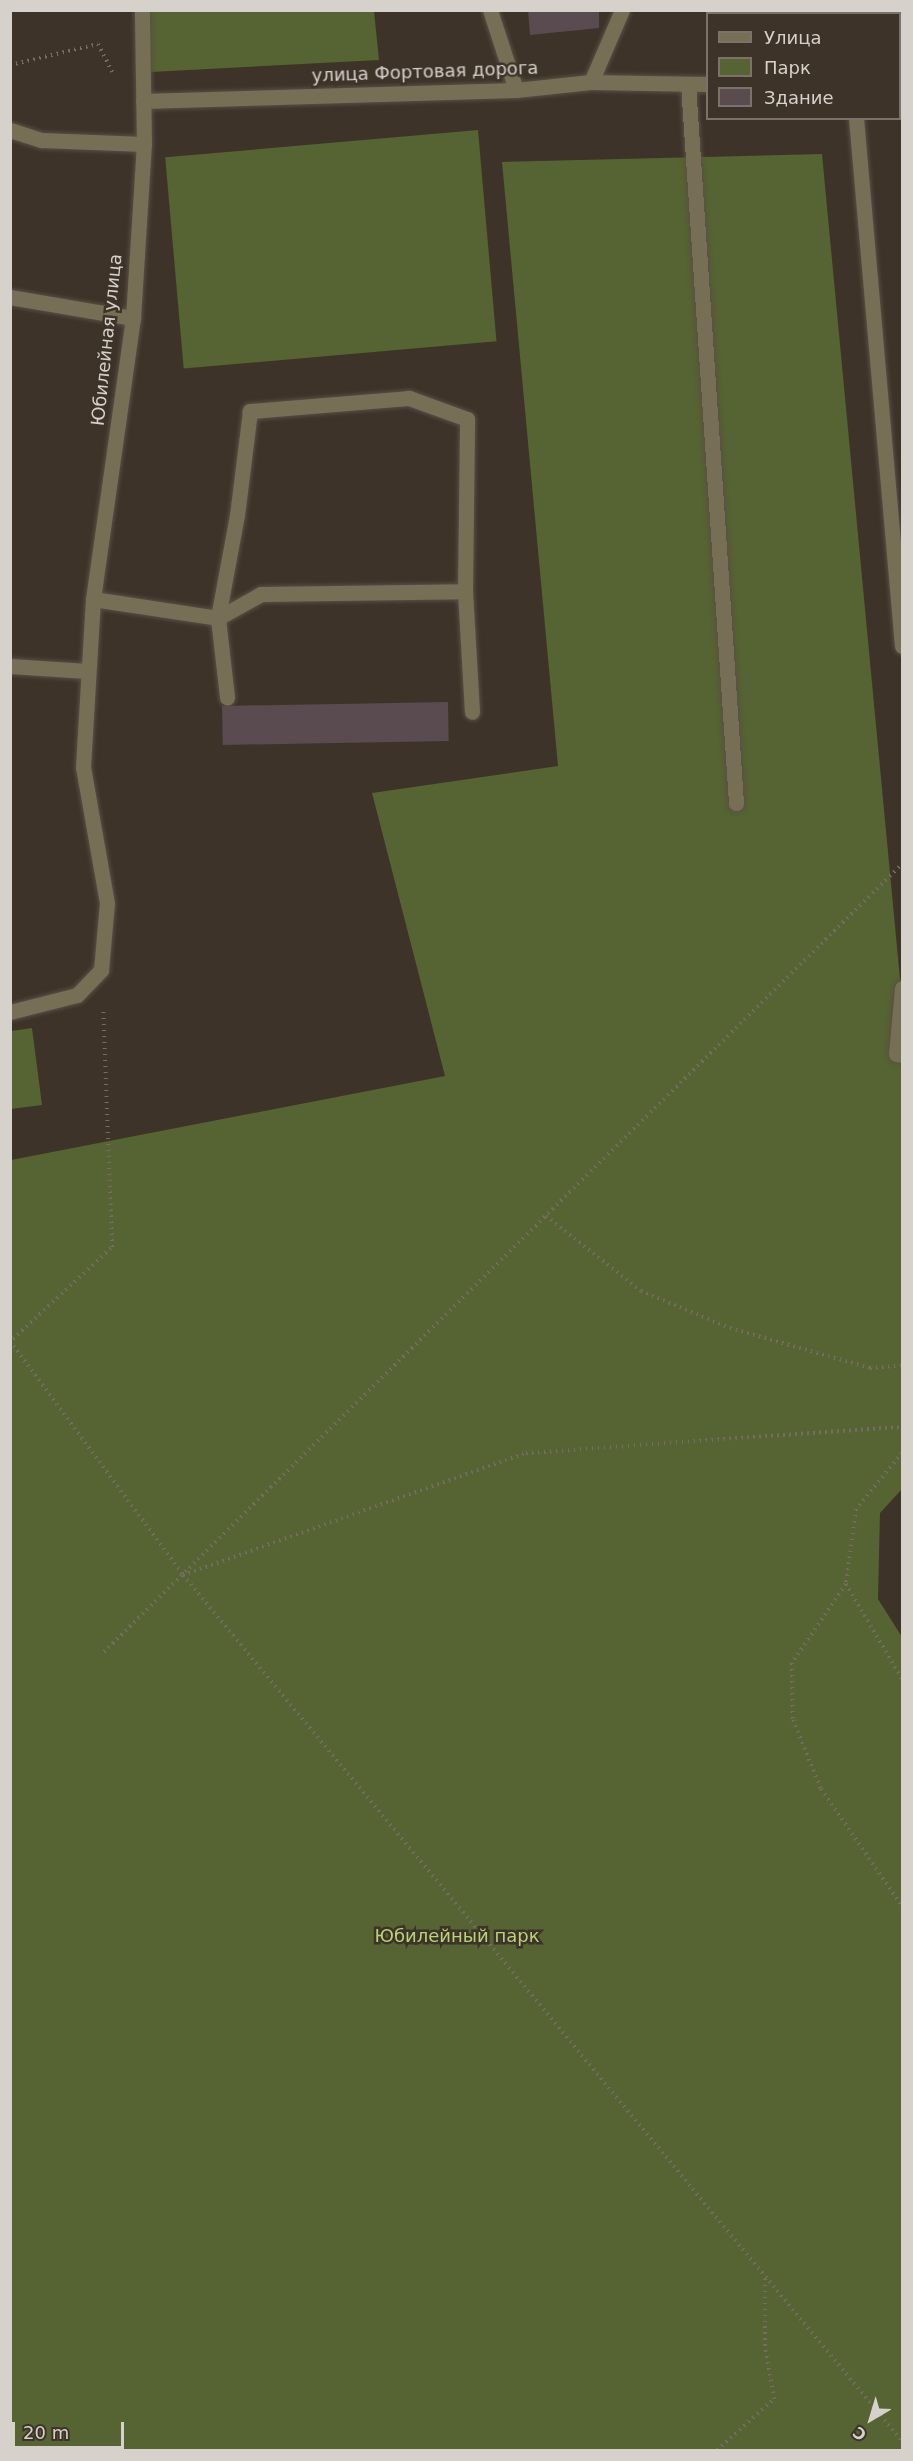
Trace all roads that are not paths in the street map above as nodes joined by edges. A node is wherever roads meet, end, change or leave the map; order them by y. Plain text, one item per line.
1 (142, 10) edge
2 (490, 10) edge
3 (622, 10) edge
4 (591, 82) junction
5 (688, 84) junction
6 (706, 84) edge
7 (516, 90) junction
8 (143, 101) junction
9 (856, 120) edge
10 (10, 130) edge
11 (144, 144) junction
12 (10, 297) edge
13 (133, 318) junction
14 (465, 591) junction
15 (93, 599) junction
16 (219, 618) junction
17 (903, 646) edge
18 (10, 666) edge
19 (87, 671) junction
20 (227, 697) dead end
21 (472, 712) dead end
22 (736, 803) dead end
23 (903, 988) edge
24 (10, 1012) edge
25 (903, 1055) edge

1 - 8 street, Юбилейная улица
2 - 7 street
3 - 4 street
4 - 5 street, улица Фортовая дорога
4 - 7 street, улица Фортовая дорога
5 - 6 street, улица Фортовая дорога
5 - 22 street
7 - 8 street, улица Фортовая дорога
8 - 11 street, Юбилейная улица
9 - 17 street
10 - 11 street
11 - 13 street, Юбилейная улица
12 - 13 street
13 - 15 street, Юбилейная улица
14 - 16 street
14 - 16 street
14 - 21 street
15 - 16 street
15 - 19 street, Юбилейная улица
16 - 20 street
18 - 19 street
19 - 24 street, Юбилейная улица
23 - 25 street

